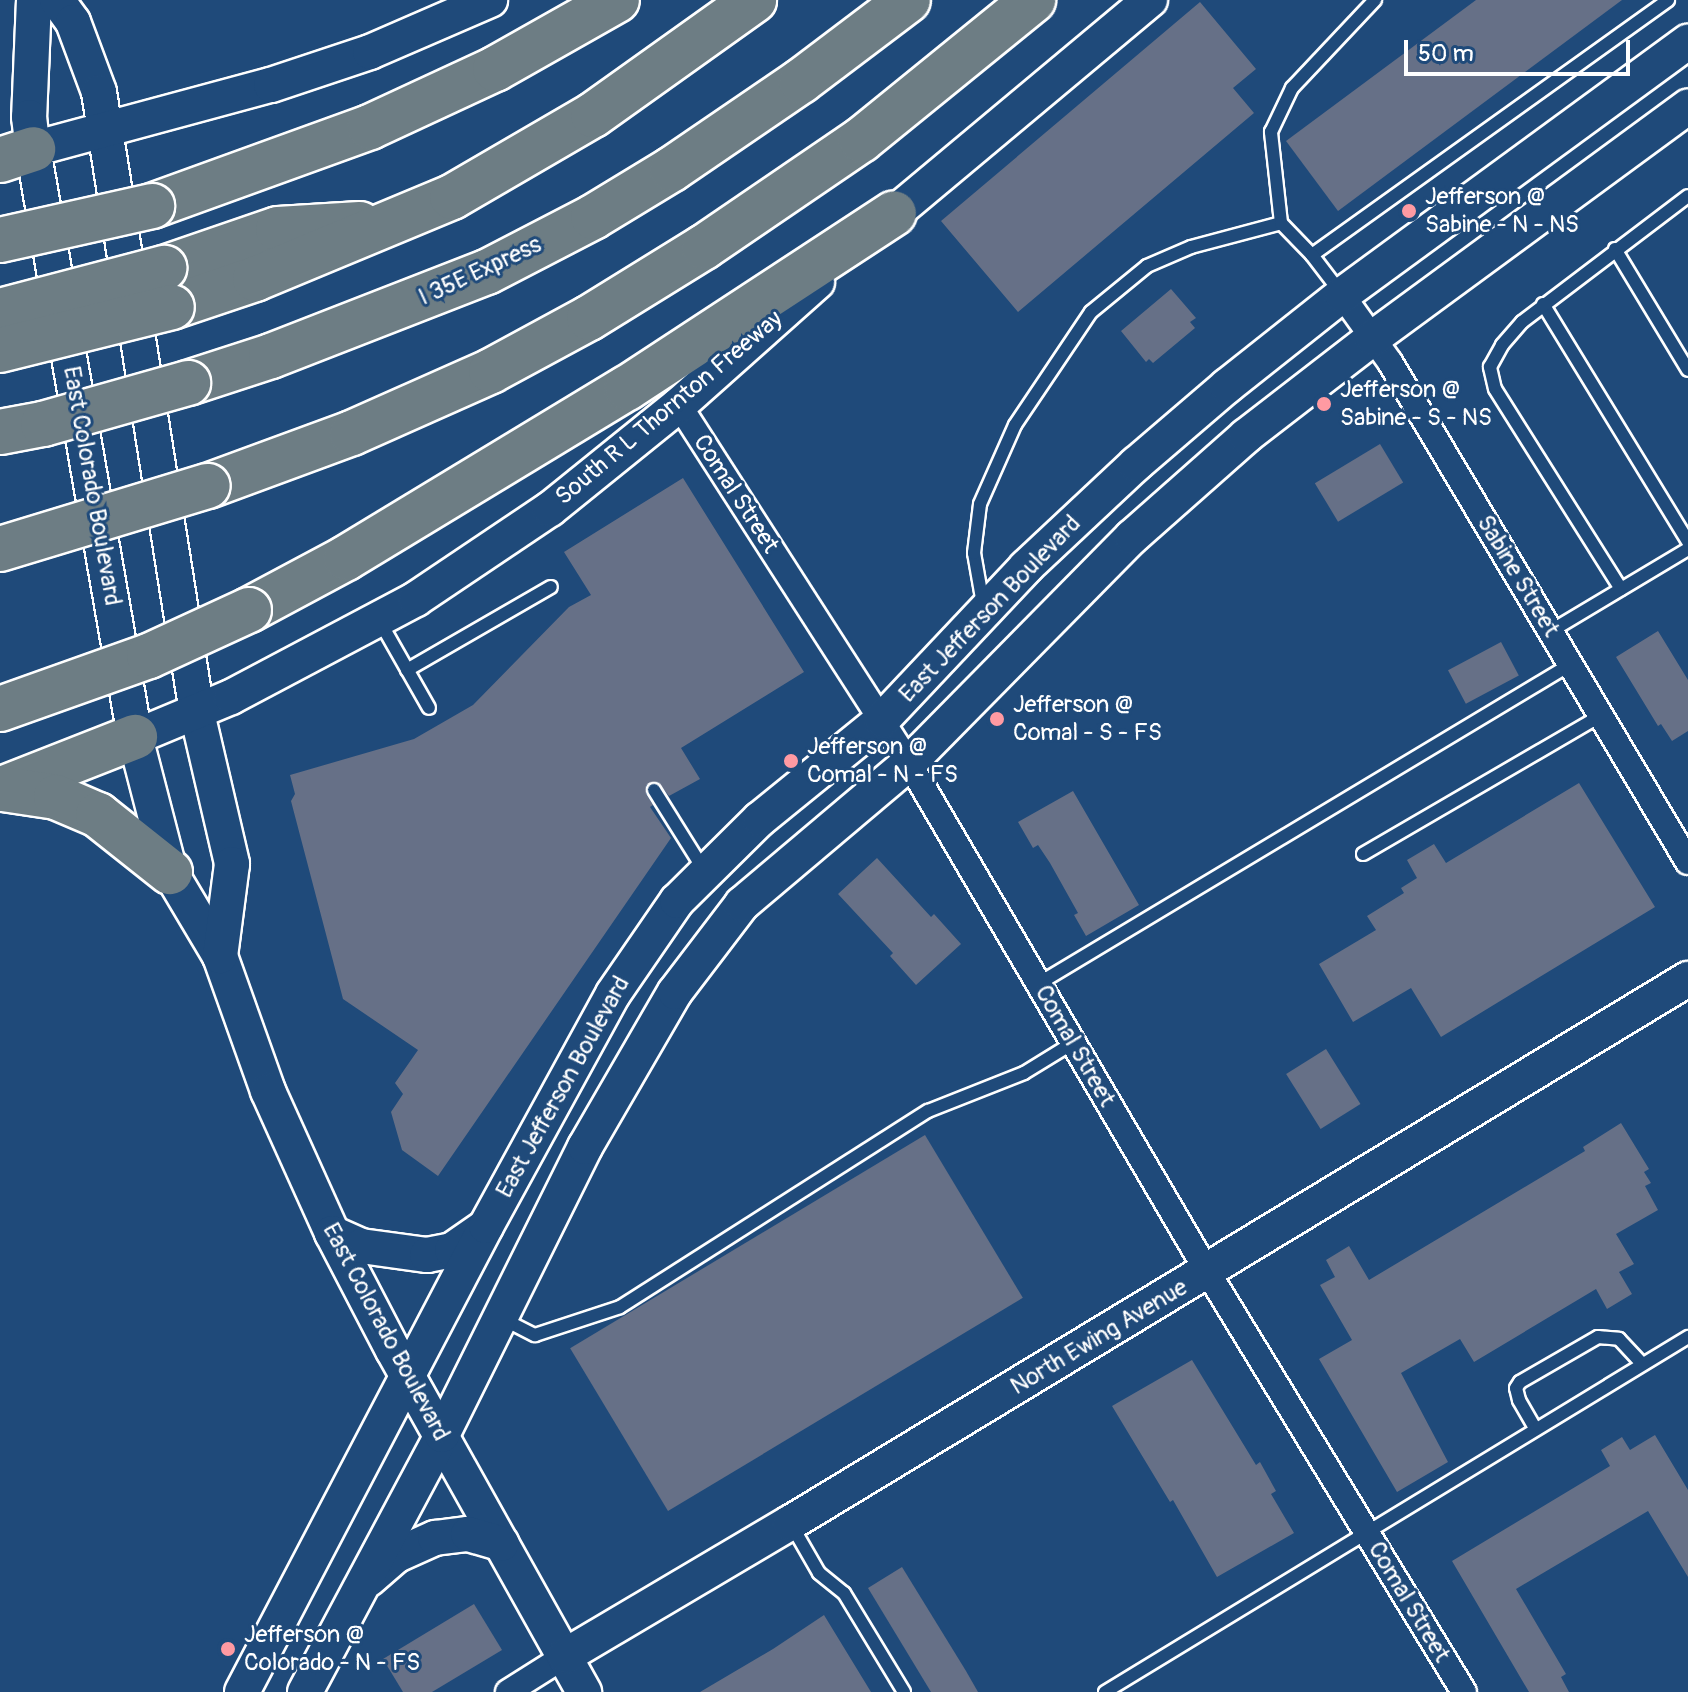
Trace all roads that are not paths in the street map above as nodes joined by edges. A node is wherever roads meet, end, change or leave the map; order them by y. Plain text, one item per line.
1 (34, 0) edge
2 (57, 0) edge
3 (490, 0) edge
4 (617, 0) edge
5 (754, 0) edge
6 (908, 0) edge
7 (1033, 0) edge
8 (1150, 0) edge
9 (1375, 0) edge
10 (1668, 0) edge
11 (446, 10) edge
12 (1688, 42) edge
13 (1688, 107) edge
14 (103, 128) junction
15 (17, 154) edge
16 (1686, 203) edge
17 (894, 213) junction
18 (1281, 223) junction
19 (0, 240) edge
20 (1615, 249) junction
21 (1312, 255) junction
22 (168, 287) junction
23 (1342, 295) junction
24 (1543, 304) junction
25 (0, 311) edge
26 (1373, 338) junction
27 (0, 350) edge
28 (1688, 370) edge
29 (679, 405) junction
30 (0, 432) edge
31 (1688, 542) edge
32 (0, 549) edge
33 (1688, 549) edge
34 (551, 587) dead end
35 (1621, 589) junction
36 (985, 611) junction
37 (379, 620) junction
38 (1551, 631) junction
39 (1571, 664) junction
40 (407, 670) junction
41 (429, 708) dead end
42 (0, 709) edge
43 (197, 713) junction
44 (1602, 715) junction
45 (882, 720) junction
46 (135, 737) junction
47 (909, 763) junction
48 (1, 789) edge
49 (654, 790) dead end
50 (1363, 854) dead end
51 (1688, 862) edge
52 (170, 872) junction
53 (705, 873) junction
54 (220, 956) junction
55 (1688, 979) edge
56 (1038, 984) junction
57 (1073, 1043) junction
58 (486, 1226) junction
59 (332, 1233) junction
60 (1207, 1271) junction
61 (500, 1317) junction
62 (1688, 1337) edge
63 (1642, 1364) junction
64 (407, 1375) junction
65 (1535, 1428) junction
66 (442, 1435) junction
67 (790, 1523) junction
68 (1365, 1531) junction
69 (502, 1544) junction
70 (362, 1584) junction
71 (565, 1656) junction
72 (242, 1692) edge
73 (305, 1692) edge
74 (508, 1692) edge
75 (584, 1692) edge
76 (904, 1692) edge
77 (1105, 1692) edge
78 (1464, 1692) edge

1 - 15 main road, East Colorado Boulevard
2 - 14 main road, East Colorado Boulevard
3 - 11 main road
4 - 19 highway, bridge
5 - 22 highway
6 - 30 highway, I 35E Express, bridge
7 - 32 highway, bridge
8 - 17 main road, South R L Thornton Freeway
9 - 18 lane
10 - 21 lane
11 - 14 main road
12 - 23 main road, East Jefferson Boulevard
13 - 26 main road, East Jefferson Boulevard
14 - 15 main road
14 - 43 main road, East Colorado Boulevard
15 - 46 main road, East Colorado Boulevard
16 - 20 lane
17 - 29 main road, South R L Thornton Freeway
17 - 42 highway, bridge
18 - 21 lane
18 - 36 lane
20 - 24 lane
20 - 28 lane
21 - 23 lane
22 - 25 highway, bridge
22 - 27 highway, bridge
23 - 26 street, Sabine Street
23 - 36 main road, East Jefferson Boulevard
24 - 31 lane
24 - 35 lane
26 - 38 street, Sabine Street
26 - 47 main road, East Jefferson Boulevard
29 - 37 main road, South R L Thornton Freeway
29 - 45 street, Comal Street
33 - 35 lane
34 - 40 lane
35 - 38 lane
36 - 45 main road, East Jefferson Boulevard
37 - 40 lane
37 - 43 main road, South R L Thornton Freeway
38 - 39 street, Sabine Street
39 - 44 street, Sabine Street
39 - 56 lane
40 - 41 lane
43 - 46 main road, South R L Thornton Freeway
43 - 54 main road, East Colorado Boulevard
44 - 50 lane
44 - 51 street, Sabine Street
45 - 47 street, Comal Street
45 - 53 main road, East Jefferson Boulevard
46 - 48 highway
46 - 52 main road, East Colorado Boulevard
47 - 56 street, Comal Street
47 - 61 main road, East Jefferson Boulevard
48 - 52 highway
49 - 53 lane
52 - 54 main road, East Colorado Boulevard
53 - 58 main road, East Jefferson Boulevard
54 - 59 main road, East Colorado Boulevard
55 - 60 main road, North Ewing Avenue
56 - 57 street, Comal Street
57 - 60 street, Comal Street
57 - 61 lane
58 - 59 main road
58 - 64 main road, East Jefferson Boulevard
59 - 64 main road, East Colorado Boulevard
60 - 67 main road, North Ewing Avenue
60 - 68 street, Comal Street
61 - 66 main road, East Jefferson Boulevard
62 - 63 lane
63 - 65 lane
63 - 65 lane
64 - 66 main road, East Colorado Boulevard
64 - 72 main road, East Jefferson Boulevard
65 - 68 lane
66 - 69 main road, East Colorado Boulevard
66 - 70 main road, East Jefferson Boulevard
67 - 71 main road, North Ewing Avenue
67 - 76 lane
68 - 77 lane
68 - 78 street, Comal Street
69 - 70 main road
69 - 71 main road, East Colorado Boulevard
70 - 73 main road, East Jefferson Boulevard
71 - 74 street, North Ewing Avenue
71 - 75 main road, East Colorado Boulevard

